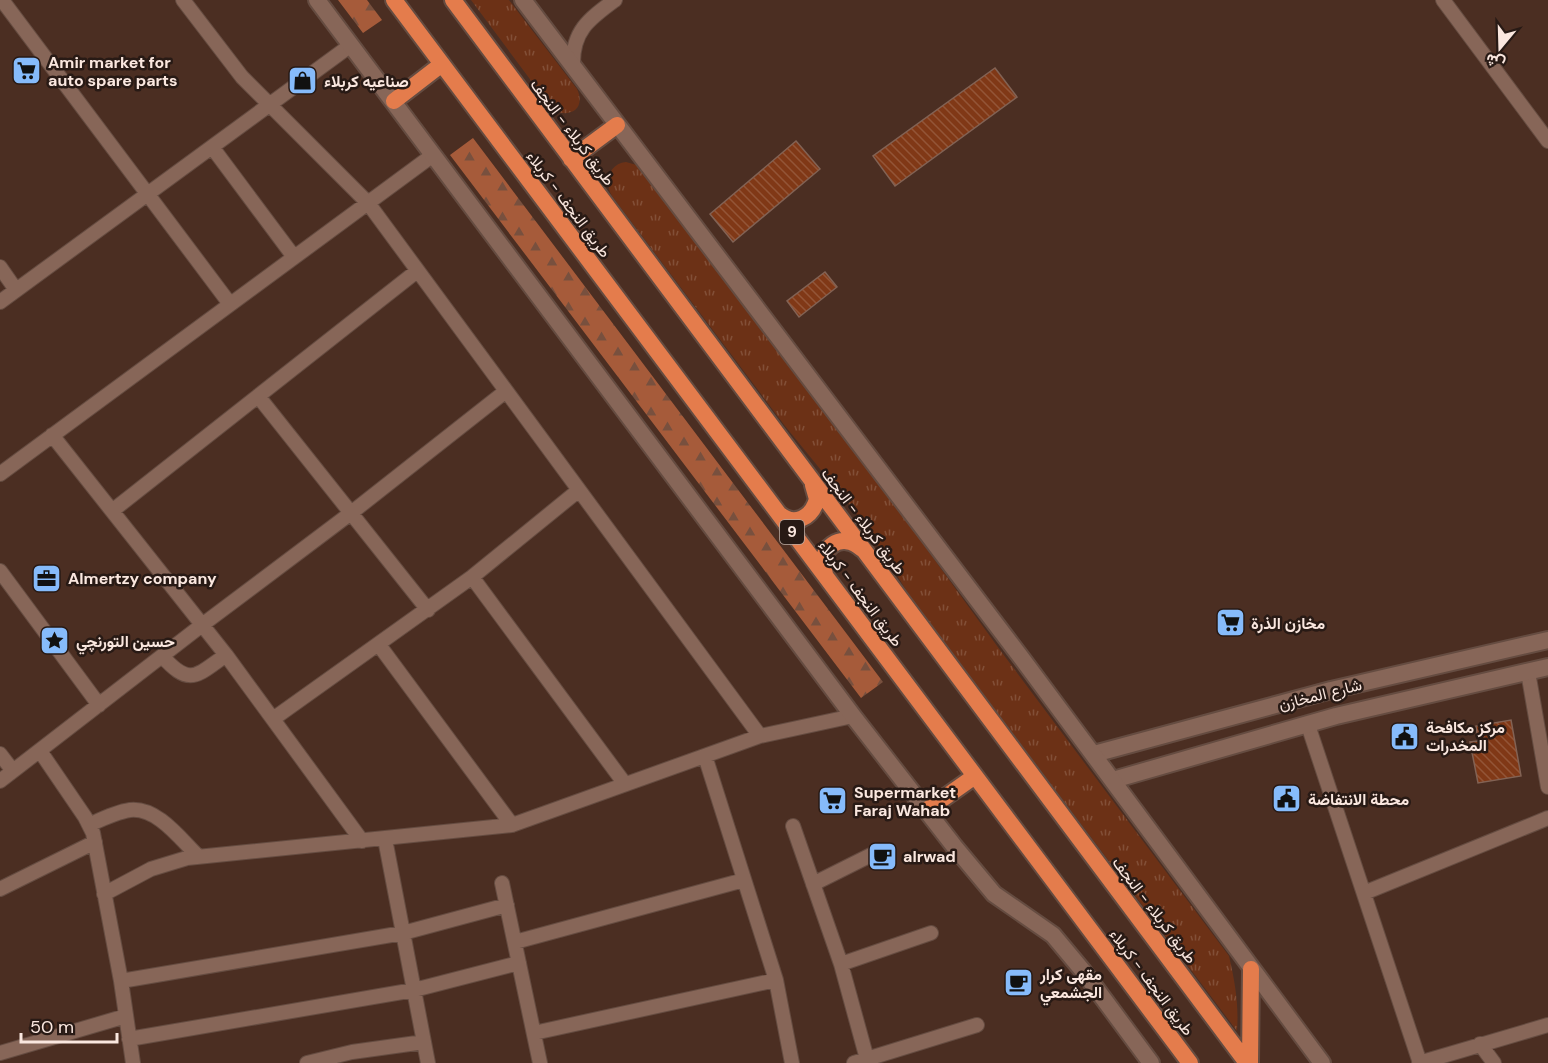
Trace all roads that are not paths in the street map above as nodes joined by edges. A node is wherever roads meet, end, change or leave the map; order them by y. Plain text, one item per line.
1 (2, 0) edge
2 (183, 0) edge
3 (317, 0) edge
4 (394, 0) edge
5 (453, 0) edge
6 (523, 0) edge
7 (615, 0) edge
8 (1443, 0) edge
9 (351, 45) junction
10 (442, 64) junction
11 (573, 66) junction
12 (394, 101) junction
13 (270, 105) junction
14 (617, 125) junction
15 (1548, 141) edge
16 (212, 147) junction
17 (433, 155) junction
18 (571, 159) junction
19 (148, 194) junction
20 (368, 203) junction
21 (294, 257) junction
22 (0, 267) edge
23 (417, 271) junction
24 (16, 290) junction
25 (0, 302) edge
26 (230, 304) junction
27 (506, 391) junction
28 (258, 396) junction
29 (52, 435) junction
30 (0, 473) edge
31 (813, 484) junction
32 (579, 490) junction
33 (112, 511) junction
34 (776, 511) junction
35 (351, 513) junction
36 (863, 549) junction
37 (0, 571) edge
38 (825, 574) junction
39 (472, 577) junction
40 (428, 610) junction
41 (202, 625) junction
42 (1548, 640) edge
43 (379, 645) junction
44 (226, 655) junction
45 (162, 656) junction
46 (1548, 668) edge
47 (1528, 672) junction
48 (99, 705) junction
49 (853, 716) junction
50 (1234, 717) junction
51 (273, 719) junction
52 (1206, 724) junction
53 (1308, 725) junction
54 (760, 736) junction
55 (1241, 744) junction
56 (40, 751) junction
57 (1213, 752) junction
58 (0, 754) edge
59 (1094, 754) junction
60 (705, 756) junction
61 (13, 771) junction
62 (975, 776) junction
63 (1113, 780) junction
64 (0, 781) edge
65 (625, 784) junction
66 (1548, 787) edge
67 (927, 810) junction
68 (1548, 818) edge
69 (89, 825) junction
70 (512, 825) junction
71 (793, 826) dead end
72 (385, 839) junction
73 (362, 841) junction
74 (95, 842) junction
75 (871, 855) dead end
76 (199, 857) junction
77 (744, 880) junction
78 (502, 883) dead end
79 (813, 884) junction
80 (0, 890) edge
81 (1364, 893) junction
82 (104, 894) junction
83 (507, 904) junction
84 (403, 933) junction
85 (931, 933) dead end
86 (515, 942) junction
87 (519, 963) junction
88 (841, 964) junction
89 (1251, 969) junction
90 (776, 980) junction
91 (121, 981) junction
92 (414, 990) junction
93 (126, 1016) junction
94 (977, 1025) dead end
95 (1548, 1025) edge
96 (534, 1033) junction
97 (129, 1039) junction
98 (424, 1042) junction
99 (1480, 1044) junction
100 (0, 1053) edge
101 (861, 1061) edge
102 (133, 1063) edge
103 (307, 1063) edge
104 (428, 1063) edge
105 (540, 1063) edge
106 (792, 1063) edge
107 (1151, 1063) edge
108 (1190, 1063) edge
109 (1248, 1063) edge
110 (1322, 1063) edge
111 (1420, 1063) edge
112 (1494, 1063) edge

1 - 19 street
2 - 13 street
3 - 9 main road
4 - 10 highway, طريق النجف - كربلاء / 9
5 - 18 highway, طريق كربلاء - النجف
6 - 11 main road
7 - 11 street
8 - 15 street
9 - 12 main road
9 - 13 street
10 - 12 highway
10 - 34 highway, طريق النجف - كربلاء / 9
11 - 14 main road
12 - 17 main road
13 - 16 street
13 - 20 street
14 - 18 highway
14 - 59 main road
16 - 19 street
16 - 21 street
17 - 20 street
17 - 49 main road
18 - 31 highway, طريق كربلاء - النجف
19 - 24 street
19 - 26 street
20 - 21 street
20 - 23 street
21 - 26 street
22 - 24 street
23 - 27 street
23 - 28 street
24 - 25 street
26 - 29 street
27 - 32 street
27 - 35 street
28 - 33 street
28 - 35 street
29 - 30 street
29 - 33 street
31 - 34 highway
31 - 36 highway, طريق كربلاء - النجف
32 - 39 street
32 - 54 street
33 - 41 street
34 - 38 highway, طريق النجف - كربلاء / 9
35 - 40 street
35 - 41 street
36 - 38 highway
36 - 109 highway, طريق كربلاء - النجف
37 - 48 street
38 - 62 highway, طريق النجف - كربلاء / 9
39 - 40 street
39 - 65 street
40 - 43 street
41 - 44 street
41 - 45 street
42 - 50 main road, شارع المخازن
43 - 51 street
43 - 70 street
44 - 45 street
44 - 51 street
45 - 48 street
46 - 47 main road, شارع المخازن
47 - 53 main road, شارع المخازن
47 - 66 street
48 - 56 street
49 - 54 street
49 - 67 main road
50 - 52 main road, شارع المخازن
50 - 55 main road
51 - 73 street
52 - 57 main road
52 - 59 main road, شارع المخازن
53 - 55 main road, شارع المخازن
53 - 81 street
54 - 60 street
55 - 57 main road, شارع المخازن
56 - 61 street
56 - 69 street
57 - 63 main road, شارع المخازن
58 - 61 street
59 - 63 main road
60 - 65 street
60 - 77 street
61 - 64 street
62 - 67 highway
62 - 108 highway, طريق النجف - كربلاء / 9
63 - 89 main road
65 - 70 street
67 - 107 main road
68 - 81 street
69 - 74 street
69 - 76 street
70 - 72 street
71 - 79 street
72 - 73 street
72 - 84 street
73 - 76 street
74 - 80 street
74 - 82 street
75 - 79 street
76 - 82 street
77 - 86 street
77 - 90 street
78 - 83 street
79 - 88 street
81 - 111 street
82 - 91 street
83 - 84 street
83 - 86 street
84 - 91 street
84 - 92 street
85 - 88 street
86 - 87 street
87 - 92 street
87 - 96 street
88 - 101 street
89 - 109 highway
89 - 110 main road
90 - 96 street
90 - 106 street
91 - 93 street
92 - 97 street
92 - 98 street
93 - 97 street
93 - 100 street
94 - 101 street
95 - 99 street
96 - 105 street
97 - 102 street
98 - 103 street
98 - 104 street
99 - 111 street
99 - 112 street

